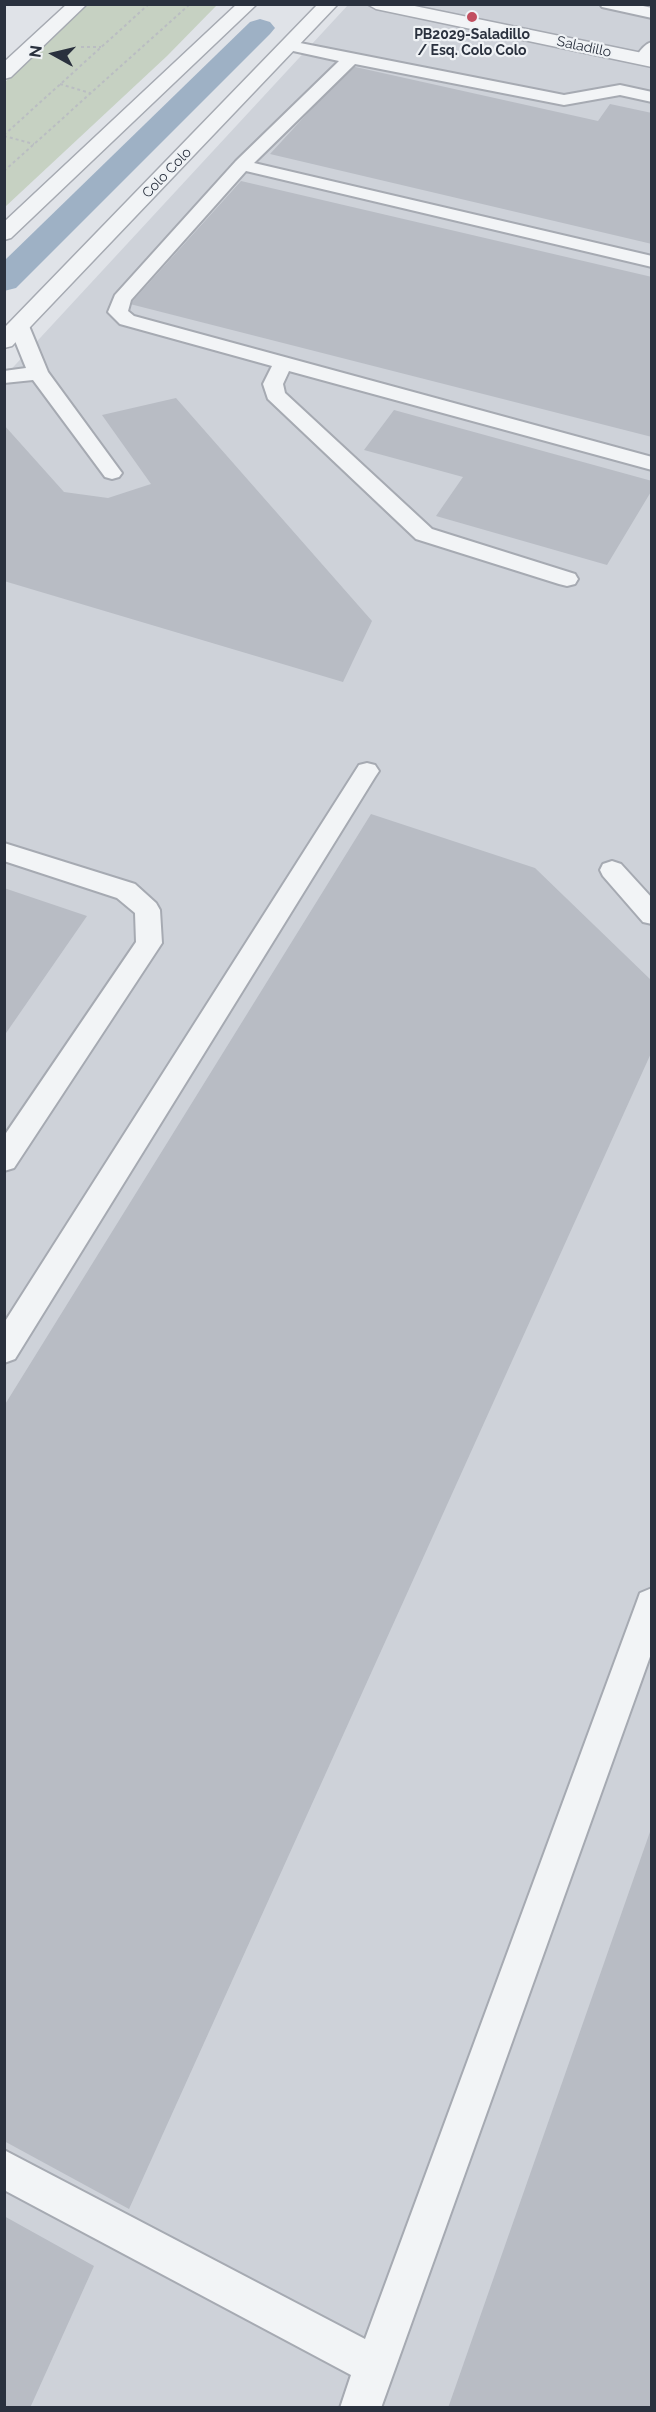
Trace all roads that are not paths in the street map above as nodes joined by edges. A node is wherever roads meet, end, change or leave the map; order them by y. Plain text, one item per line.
1 (78, 4) edge
2 (248, 4) edge
3 (329, 4) edge
4 (376, 4) edge
5 (608, 4) edge
6 (651, 13) edge
7 (14, 41) dead end
8 (34, 46) junction
9 (290, 46) junction
10 (649, 56) edge
11 (351, 58) junction
12 (4, 73) edge
13 (651, 97) edge
14 (242, 165) junction
15 (4, 234) edge
16 (651, 262) edge
17 (19, 326) junction
18 (4, 341) edge
19 (283, 363) junction
20 (38, 373) junction
21 (4, 377) edge
22 (651, 464) edge
23 (112, 473) dead end
24 (567, 579) dead end
25 (367, 771) dead end
26 (4, 852) edge
27 (612, 870) dead end
28 (651, 915) edge
29 (4, 1160) edge
30 (4, 1350) edge
31 (651, 1604) edge
32 (4, 2169) edge
33 (375, 2366) junction
34 (360, 2408) edge

1 - 8 street
2 - 15 street
3 - 9 street, Colo Colo
4 - 10 street, Saladillo
5 - 6 lane
7 - 8 street
8 - 12 street
9 - 11 lane
9 - 17 street, Colo Colo
11 - 13 lane
11 - 14 lane
14 - 16 lane
14 - 19 lane
17 - 18 street, Colo Colo
17 - 20 lane
19 - 22 lane
19 - 24 lane
20 - 21 lane
20 - 23 lane
25 - 30 lane
26 - 29 lane
27 - 28 lane
31 - 33 lane
32 - 33 lane
33 - 34 lane

